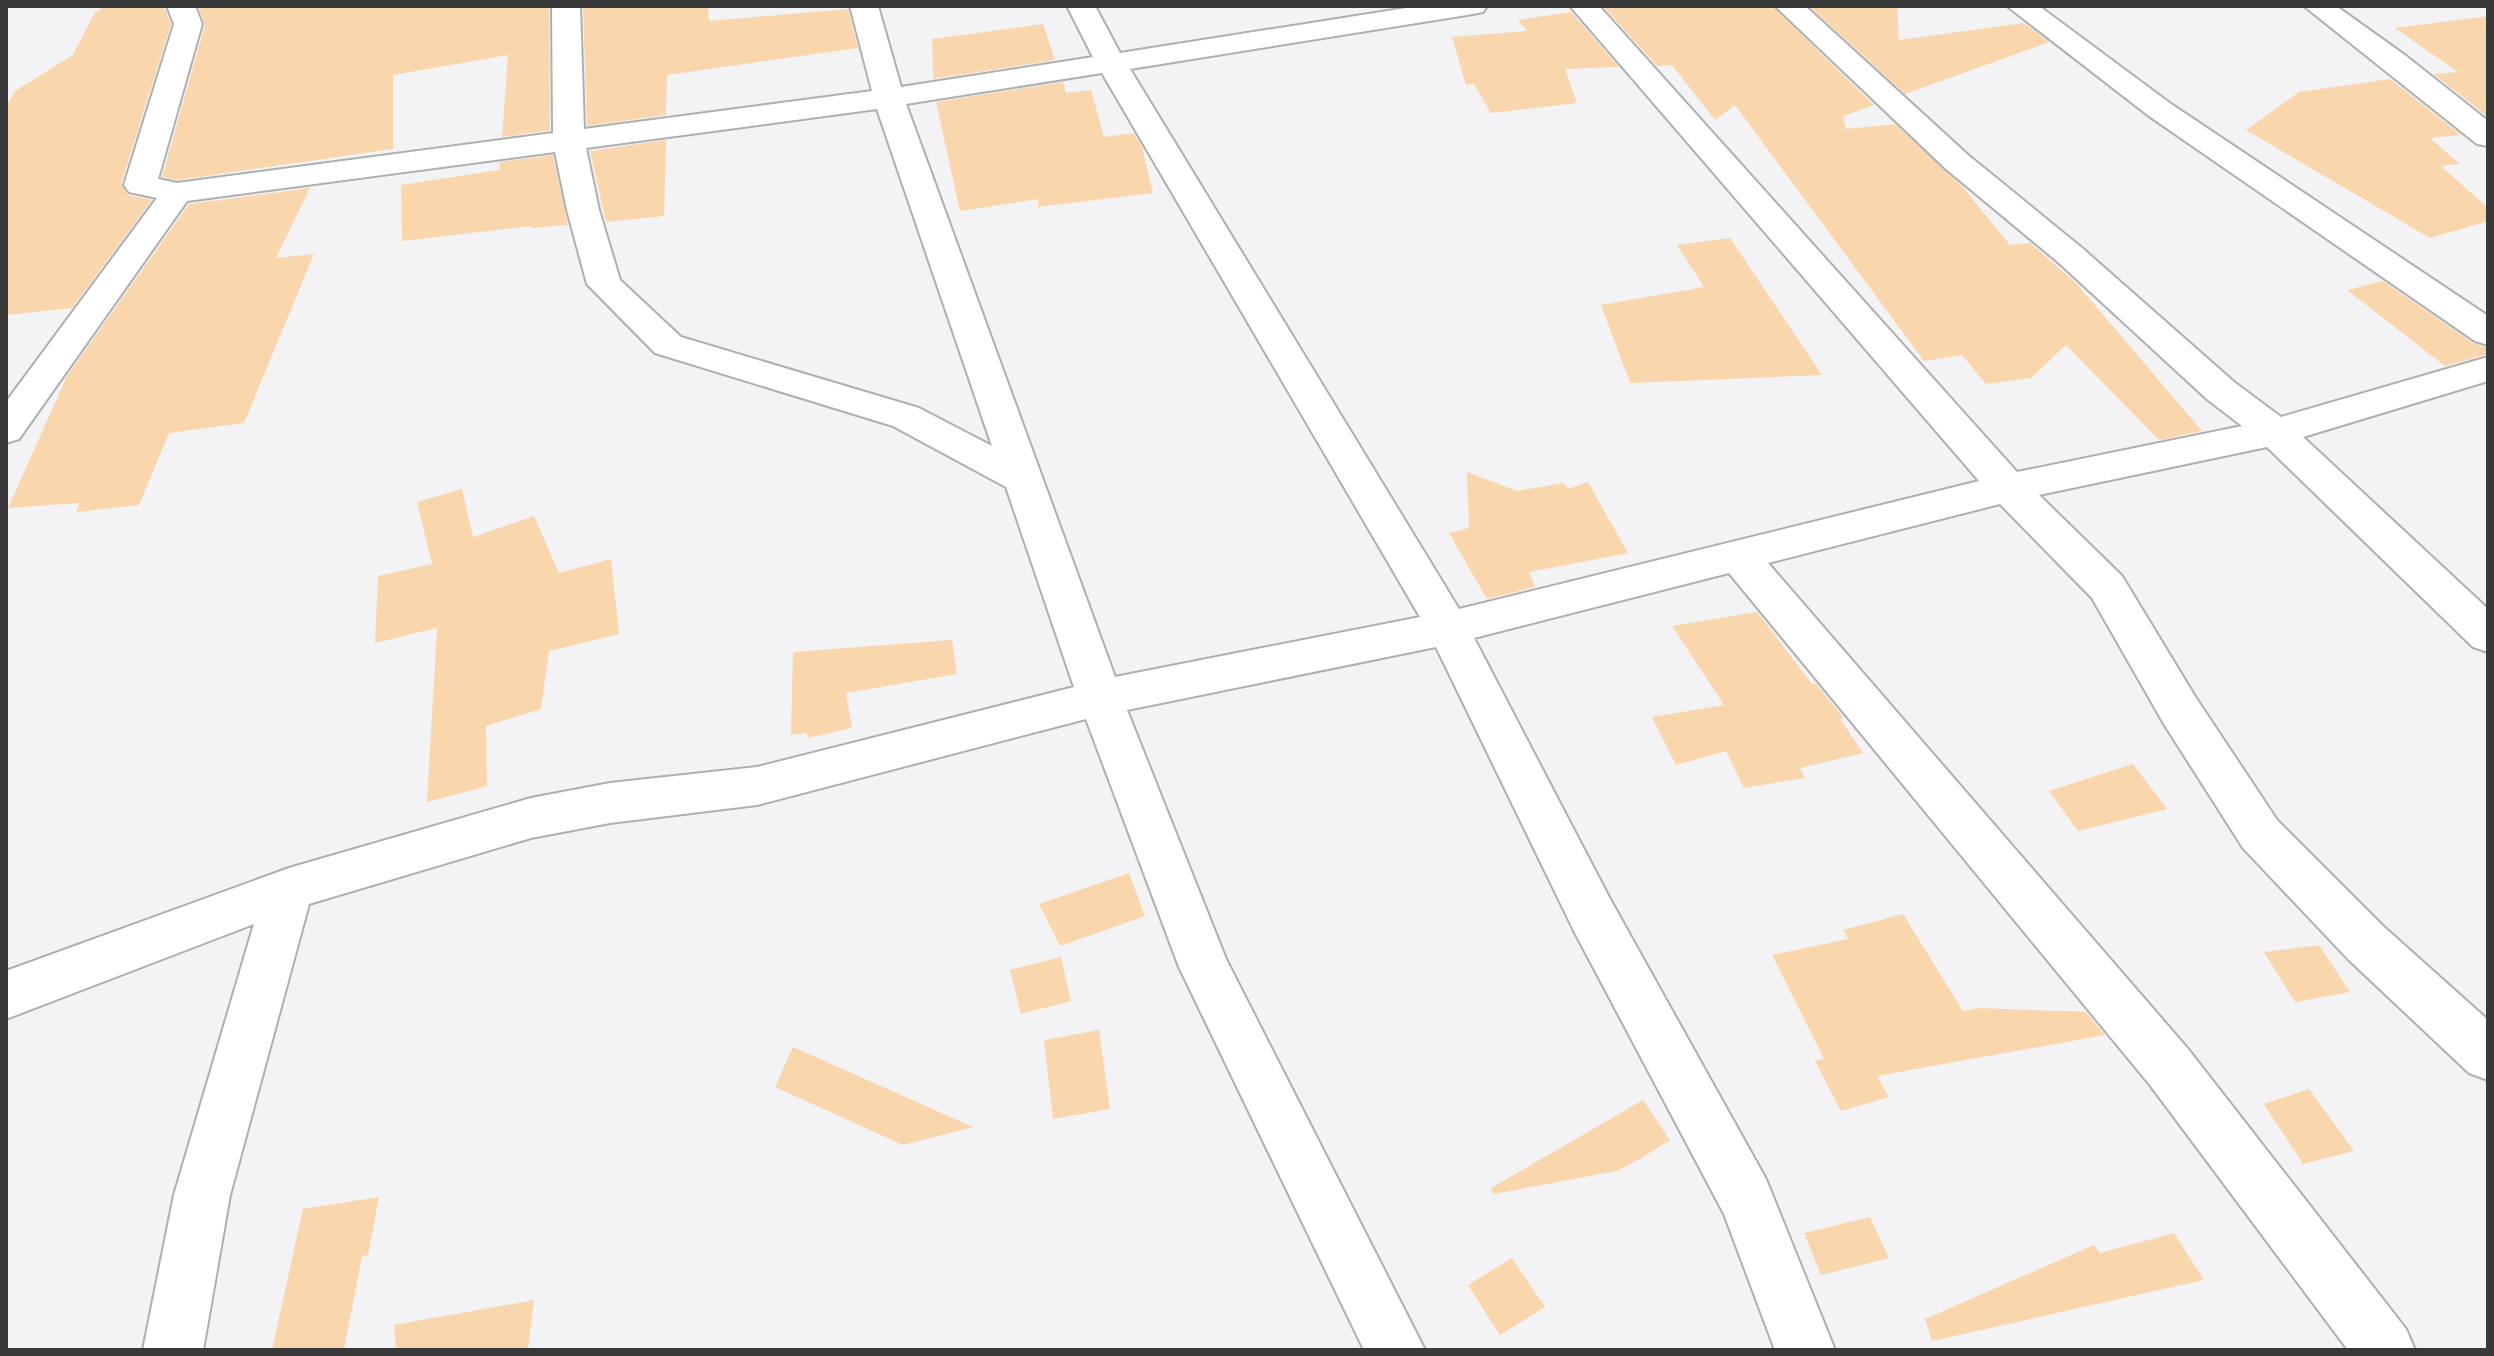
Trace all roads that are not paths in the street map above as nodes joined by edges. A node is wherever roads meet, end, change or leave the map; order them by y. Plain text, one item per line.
1 (181, 6) edge
2 (566, 6) edge
3 (864, 6) edge
4 (1081, 6) edge
5 (1473, 6) edge
6 (1584, 6) edge
7 (1789, 6) edge
8 (2021, 6) edge
9 (2318, 6) edge
10 (1329, 16) edge
11 (1110, 61) junction
12 (889, 98) junction
13 (2488, 137) edge
14 (569, 141) junction
15 (177, 193) junction
16 (2488, 333) edge
17 (2488, 369) edge
18 (6, 430) edge
19 (2275, 432) junction
20 (1023, 479) junction
21 (2008, 488) junction
22 (1739, 557) junction
23 (1448, 628) junction
24 (2488, 635) edge
25 (1100, 698) junction
26 (289, 889) junction
27 (6, 995) edge
28 (2488, 1055) edge
29 (173, 1350) edge
30 (1395, 1350) edge
31 (1805, 1350) edge
32 (2385, 1350) edge

1 - 15 street
2 - 14 street
3 - 12 street
4 - 11 street
5 - 10 street
6 - 21 street
7 - 19 street
8 - 16 street
9 - 13 street
10 - 11 street
11 - 12 street
11 - 23 street
12 - 14 street
12 - 20 street
14 - 15 street
14 - 20 street
15 - 18 street
17 - 19 street
19 - 21 street
19 - 24 street
20 - 25 street
21 - 22 street
21 - 28 street
22 - 23 street
22 - 32 street
23 - 25 street
23 - 31 street
25 - 26 street
25 - 30 street
26 - 27 street
26 - 29 street

